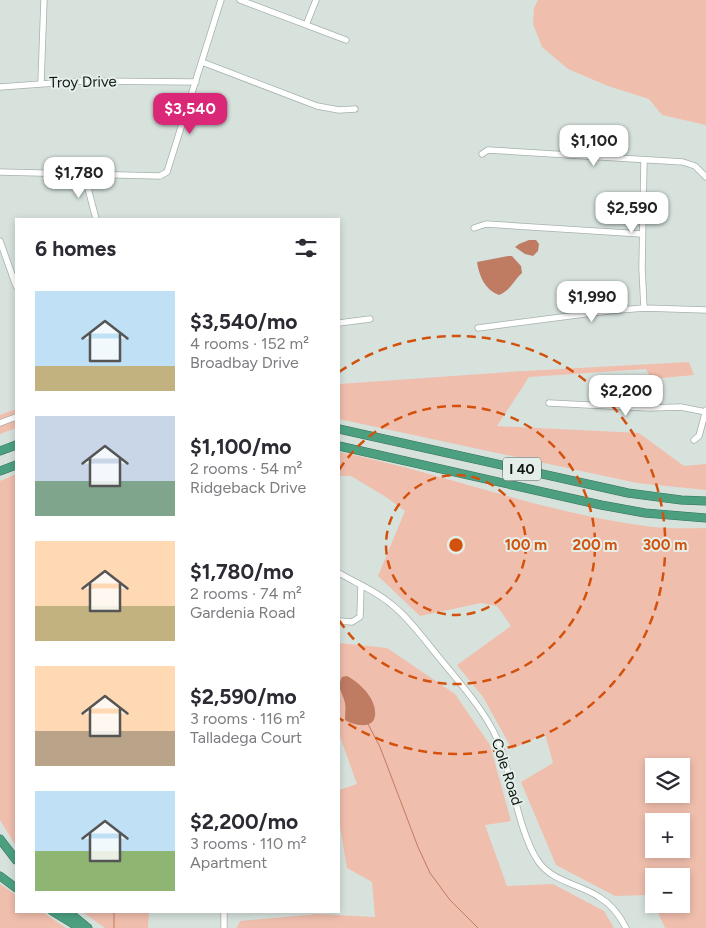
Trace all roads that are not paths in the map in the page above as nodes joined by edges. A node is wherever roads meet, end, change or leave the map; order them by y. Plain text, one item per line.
1 (44, 0) edge
2 (221, 0) edge
3 (240, 0) edge
4 (316, 0) edge
5 (306, 25) junction
6 (346, 40) dead end
7 (202, 62) junction
8 (196, 82) junction
9 (41, 83) junction
10 (0, 86) edge
11 (355, 108) dead end
12 (482, 154) dead end
13 (644, 160) junction
14 (0, 172) edge
15 (84, 174) junction
16 (706, 177) edge
17 (96, 218) edge
18 (474, 228) dead end
19 (642, 234) junction
20 (0, 240) edge
21 (15, 283) edge
22 (644, 308) junction
23 (706, 310) edge
24 (370, 319) dead end
25 (340, 323) edge
26 (478, 328) dead end
27 (549, 403) dead end
28 (706, 411) edge
29 (15, 417) edge
30 (0, 422) edge
31 (340, 429) edge
32 (694, 440) dead end
33 (15, 445) edge
34 (340, 446) edge
35 (0, 451) edge
36 (15, 465) edge
37 (0, 471) edge
38 (706, 501) edge
39 (706, 518) edge
40 (340, 574) edge
41 (361, 588) junction
42 (340, 621) edge
43 (0, 839) edge
44 (15, 859) edge
45 (0, 876) edge
46 (15, 887) edge
47 (55, 913) edge
48 (69, 913) edge
49 (224, 913) edge
50 (80, 928) edge
51 (88, 928) edge
52 (224, 928) edge
53 (626, 928) edge

1 - 9 street
2 - 7 street
3 - 5 street
4 - 5 street
5 - 6 street
7 - 8 street
7 - 11 street
8 - 9 street, Troy Drive
8 - 15 street
9 - 10 street, Troy Drive
12 - 13 street
13 - 16 street
13 - 19 street
14 - 15 street
15 - 17 street
18 - 19 street
19 - 22 street
20 - 21 street
22 - 23 street
22 - 26 street
24 - 25 street
27 - 28 street
28 - 32 street
29 - 30 street
31 - 38 highway, I 40
33 - 35 highway
34 - 39 highway, I 40
36 - 37 highway
40 - 41 street, Cole Road
41 - 42 street
41 - 53 street, Cole Road
43 - 44 highway
45 - 46 highway
47 - 50 highway
48 - 51 highway
49 - 52 street

